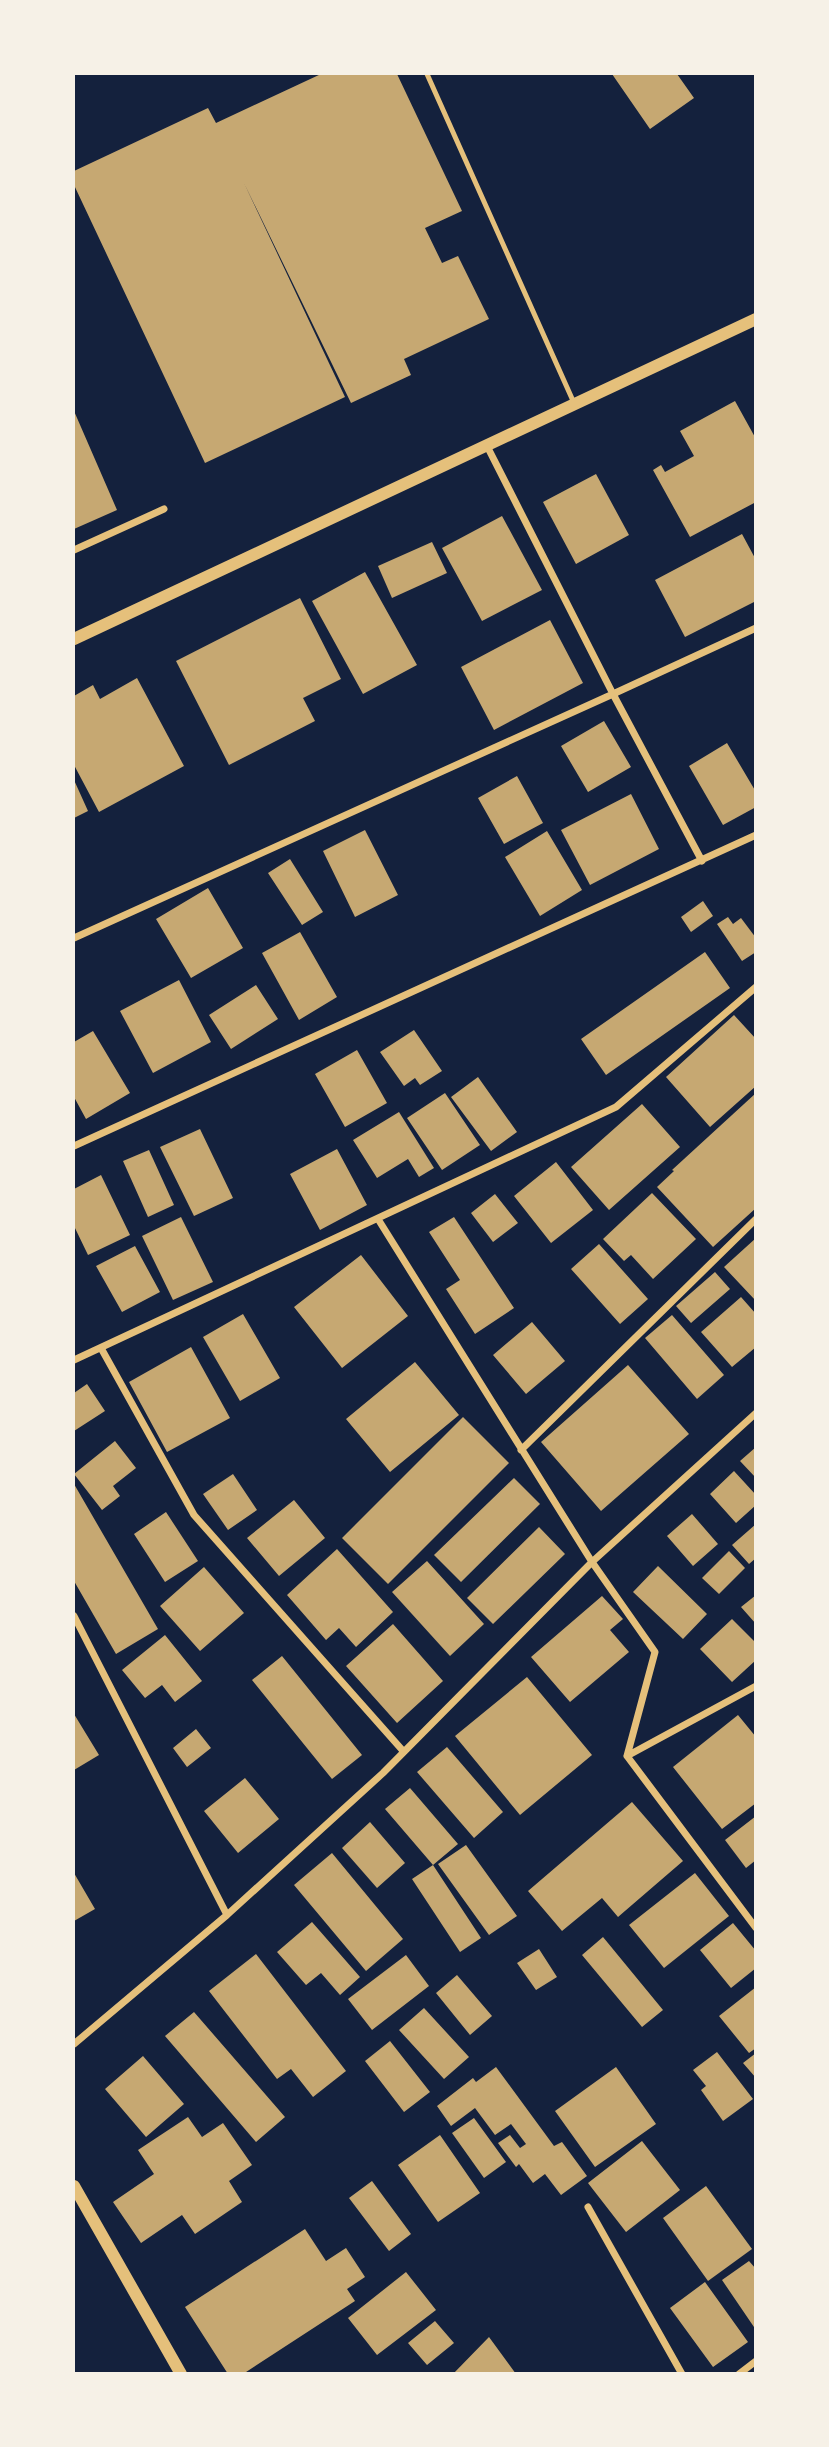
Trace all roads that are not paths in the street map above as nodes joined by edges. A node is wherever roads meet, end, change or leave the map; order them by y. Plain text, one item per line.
1 (427, 74) edge
2 (755, 318) edge
3 (575, 403) junction
4 (487, 446) junction
5 (164, 509) dead end
6 (74, 550) edge
7 (755, 628) edge
8 (74, 639) edge
9 (613, 694) junction
10 (755, 835) edge
11 (702, 861) junction
12 (74, 938) edge
13 (755, 987) edge
14 (74, 1146) edge
15 (378, 1219) junction
16 (755, 1219) edge
17 (102, 1348) junction
18 (74, 1360) edge
19 (755, 1413) edge
20 (521, 1450) junction
21 (592, 1562) junction
22 (74, 1616) edge
23 (755, 1686) edge
24 (404, 1752) junction
25 (627, 1756) junction
26 (227, 1916) junction
27 (755, 1928) edge
28 (74, 2044) edge
29 (74, 2186) edge
30 (588, 2207) dead end
31 (755, 2361) edge
32 (181, 2374) edge
33 (682, 2374) edge
34 (739, 2374) edge

1 - 3 lane
2 - 3 street
3 - 4 street
4 - 8 street
4 - 9 street
5 - 6 street
7 - 9 street
9 - 11 street
9 - 12 street
10 - 11 street
11 - 14 street
13 - 15 street
15 - 17 street
15 - 20 street
16 - 20 street
17 - 18 street
17 - 24 street
19 - 21 street
20 - 21 street
21 - 24 street
21 - 25 street
22 - 26 street
23 - 25 street
24 - 26 street
25 - 27 street
26 - 28 street
29 - 32 street
30 - 33 street
31 - 34 street

